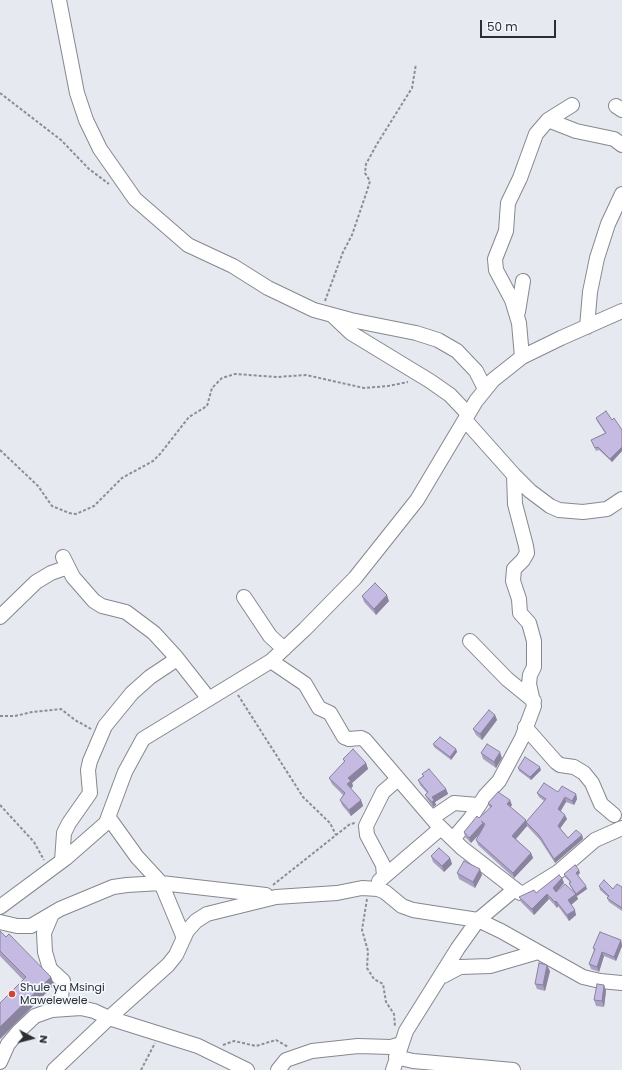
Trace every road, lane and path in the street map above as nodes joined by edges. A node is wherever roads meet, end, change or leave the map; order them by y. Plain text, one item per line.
1 (59, 0) edge
2 (416, 64) dead end
3 (0, 93) edge
4 (572, 105) dead end
5 (548, 120) junction
6 (622, 145) edge
7 (110, 184) dead end
8 (622, 194) edge
9 (523, 280) dead end
10 (326, 313) junction
11 (517, 316) junction
12 (619, 316) edge
13 (587, 327) junction
14 (522, 358) junction
15 (424, 378) junction
16 (485, 389) junction
17 (466, 417) junction
18 (0, 450) edge
19 (514, 475) junction
20 (622, 499) edge
21 (244, 597) dead end
22 (0, 617) edge
23 (470, 641) dead end
24 (284, 649) junction
25 (177, 659) junction
26 (271, 661) junction
27 (232, 686) junction
28 (209, 699) junction
29 (534, 701) junction
30 (0, 716) edge
31 (525, 728) junction
32 (101, 734) junction
33 (398, 778) junction
34 (0, 805) edge
35 (478, 805) junction
36 (618, 811) edge
37 (109, 818) junction
38 (432, 818) junction
39 (366, 828) junction
40 (442, 828) junction
41 (622, 828) edge
42 (336, 835) junction
43 (453, 839) junction
44 (596, 840) junction
45 (62, 861) junction
46 (50, 869) junction
47 (384, 876) junction
48 (161, 883) junction
49 (369, 888) junction
50 (515, 889) junction
51 (261, 894) junction
52 (276, 897) junction
53 (0, 908) edge
54 (52, 913) junction
55 (478, 920) junction
56 (0, 922) edge
57 (184, 938) junction
58 (538, 952) junction
59 (441, 977) junction
60 (618, 984) edge
61 (52, 1010) junction
62 (109, 1018) junction
63 (161, 1035) junction
64 (218, 1046) dead end
65 (397, 1054) edge
66 (298, 1055) junction
67 (0, 1062) edge
68 (0, 1066) edge
69 (2, 1070) edge
70 (54, 1070) edge
71 (141, 1070) edge
72 (247, 1070) edge
73 (278, 1070) edge
74 (513, 1070) edge

1 - 10 street
2 - 10 path
3 - 7 path
4 - 5 street
5 - 6 street
5 - 11 street
8 - 13 street
9 - 11 street
10 - 15 street
10 - 16 street
11 - 14 street
12 - 13 street
13 - 14 street
14 - 16 street
15 - 17 street
15 - 18 path
16 - 17 street
17 - 19 street
17 - 24 street
19 - 20 street
19 - 29 street
21 - 24 street
22 - 25 street
23 - 29 street
24 - 26 street
25 - 28 street
25 - 32 street
26 - 27 street
26 - 33 street
27 - 28 street
27 - 42 path
28 - 37 street
29 - 31 street
30 - 32 path
31 - 35 street
31 - 36 street
32 - 45 street
33 - 38 street
33 - 39 street
34 - 46 path
35 - 38 street
35 - 43 street
36 - 44 street
37 - 45 street
37 - 48 street
38 - 40 street
39 - 42 path
39 - 47 street
40 - 43 street
40 - 47 street
41 - 44 street
42 - 51 path
43 - 50 street
44 - 50 street
45 - 46 street
46 - 53 street
47 - 49 street
48 - 51 street
48 - 54 street
48 - 57 street
49 - 52 street
49 - 55 street
49 - 65 path
50 - 55 street
51 - 52 street
52 - 57 street
54 - 56 street
54 - 61 street
55 - 58 street
55 - 59 street
57 - 62 street
58 - 59 street
58 - 60 street
59 - 65 street
61 - 62 street
61 - 67 street
62 - 63 street
62 - 70 street
63 - 71 path
63 - 72 street
64 - 66 path
65 - 66 street
65 - 74 street
66 - 73 street
68 - 69 street

